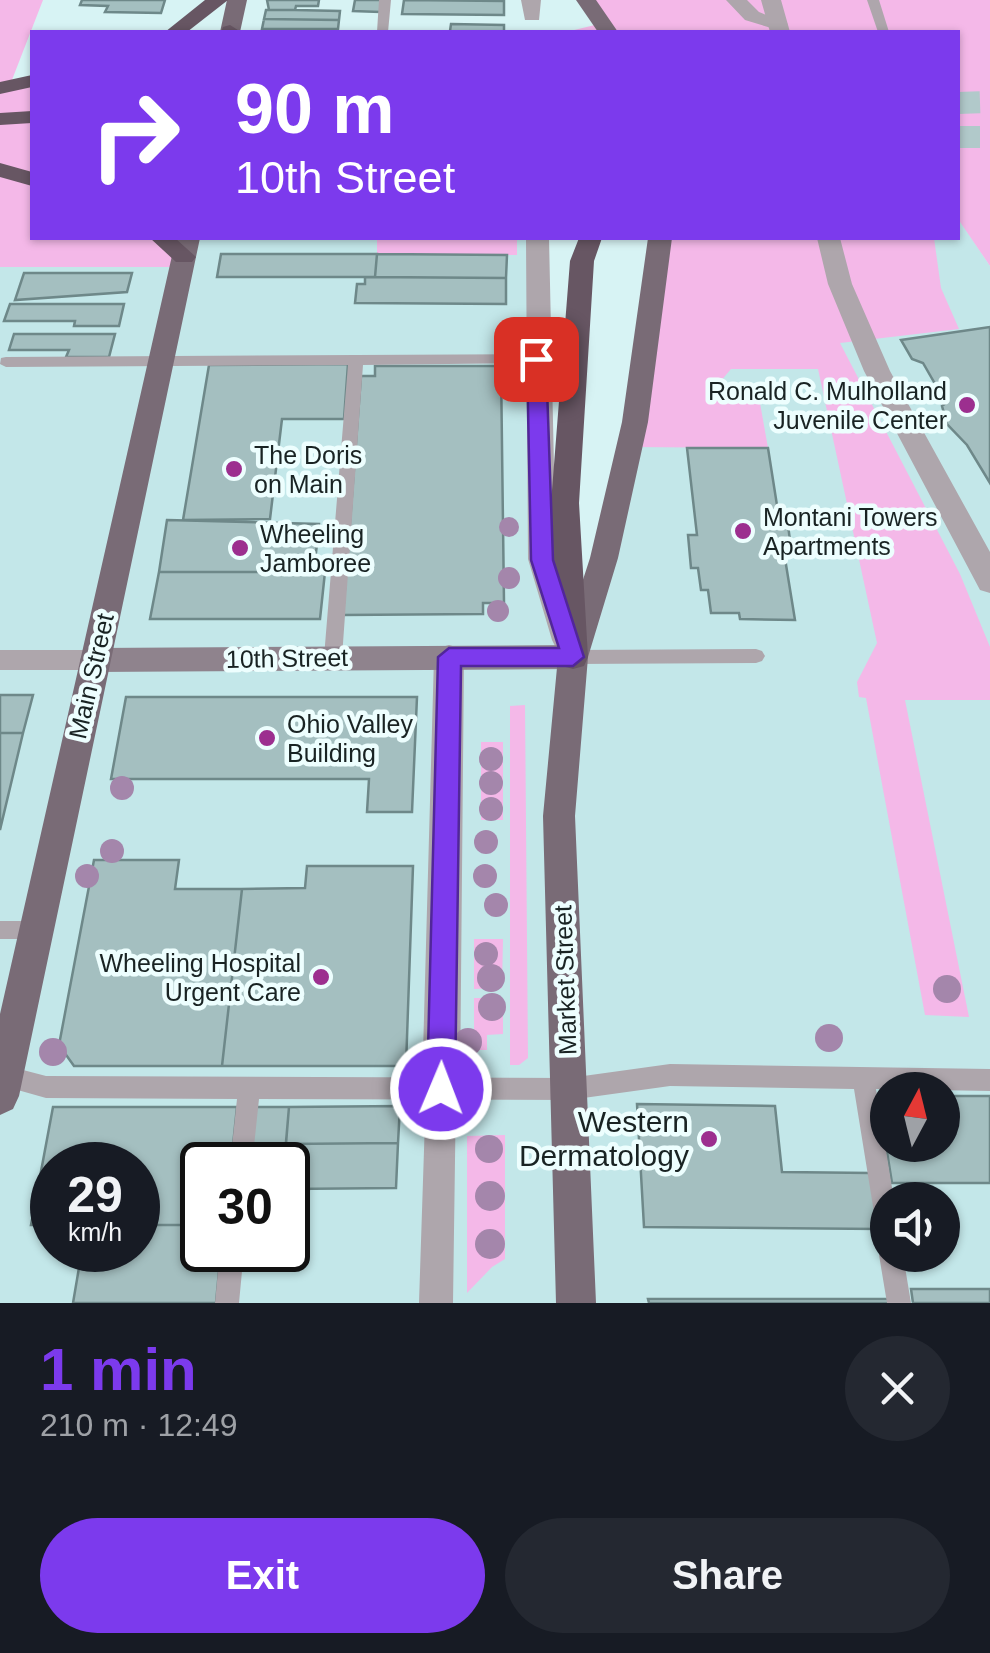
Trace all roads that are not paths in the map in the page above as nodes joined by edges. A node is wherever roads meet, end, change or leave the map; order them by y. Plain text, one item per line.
1 (218, 0) edge
2 (238, 0) edge
3 (385, 0) edge
4 (586, 0) edge
5 (736, 0) edge
6 (771, 0) edge
7 (872, 0) edge
8 (779, 28) edge
9 (178, 30) edge
10 (230, 30) edge
11 (384, 30) edge
12 (607, 30) edge
13 (883, 30) edge
14 (30, 81) edge
15 (0, 88) edge
16 (30, 119) edge
17 (0, 121) edge
18 (0, 136) edge
19 (30, 136) edge
20 (0, 170) edge
21 (30, 178) edge
22 (537, 240) edge
23 (589, 240) edge
24 (660, 240) edge
25 (828, 240) edge
26 (186, 247) edge
27 (536, 359) junction
28 (163, 361) junction
29 (356, 361) junction
30 (6, 362) dead end
31 (990, 582) edge
32 (756, 656) dead end
33 (333, 657) junction
34 (449, 657) junction
35 (573, 657) junction
36 (0, 660) edge
37 (94, 660) junction
38 (0, 930) edge
39 (36, 930) junction
40 (863, 1078) junction
41 (990, 1080) edge
42 (1, 1082) edge
43 (249, 1088) junction
44 (441, 1089) junction
45 (569, 1089) junction
46 (243, 1142) edge
47 (880, 1182) edge
48 (230, 1272) edge
49 (894, 1272) edge
50 (227, 1303) edge
51 (436, 1303) edge
52 (576, 1303) edge
53 (899, 1303) edge

1 - 9 highway
2 - 10 main road
3 - 11 lane
4 - 12 main road
5 - 8 street
6 - 8 street
7 - 13 lane
14 - 15 highway
16 - 17 highway
18 - 19 highway
20 - 21 highway
22 - 27 street, Market Street
23 - 35 highway
24 - 35 main road, Market Street
25 - 31 street
26 - 28 main road, Main Street
27 - 29 lane
27 - 35 street, Market Street
28 - 29 lane
28 - 30 lane
28 - 37 main road, Main Street
29 - 33 lane
32 - 35 lane
33 - 34 main road, 10th Street
33 - 37 main road, 10th Street
34 - 35 main road, 10th Street
34 - 44 street
35 - 45 main road, Market Street
36 - 37 street, 10th Street
37 - 39 main road, Main Street
38 - 39 lane
39 - 42 main road, Main Street
40 - 41 lane
40 - 45 lane
40 - 47 lane
42 - 43 lane
43 - 44 lane
43 - 46 lane
44 - 45 lane
44 - 51 street
45 - 52 main road, Market Street
48 - 50 lane
49 - 53 lane

